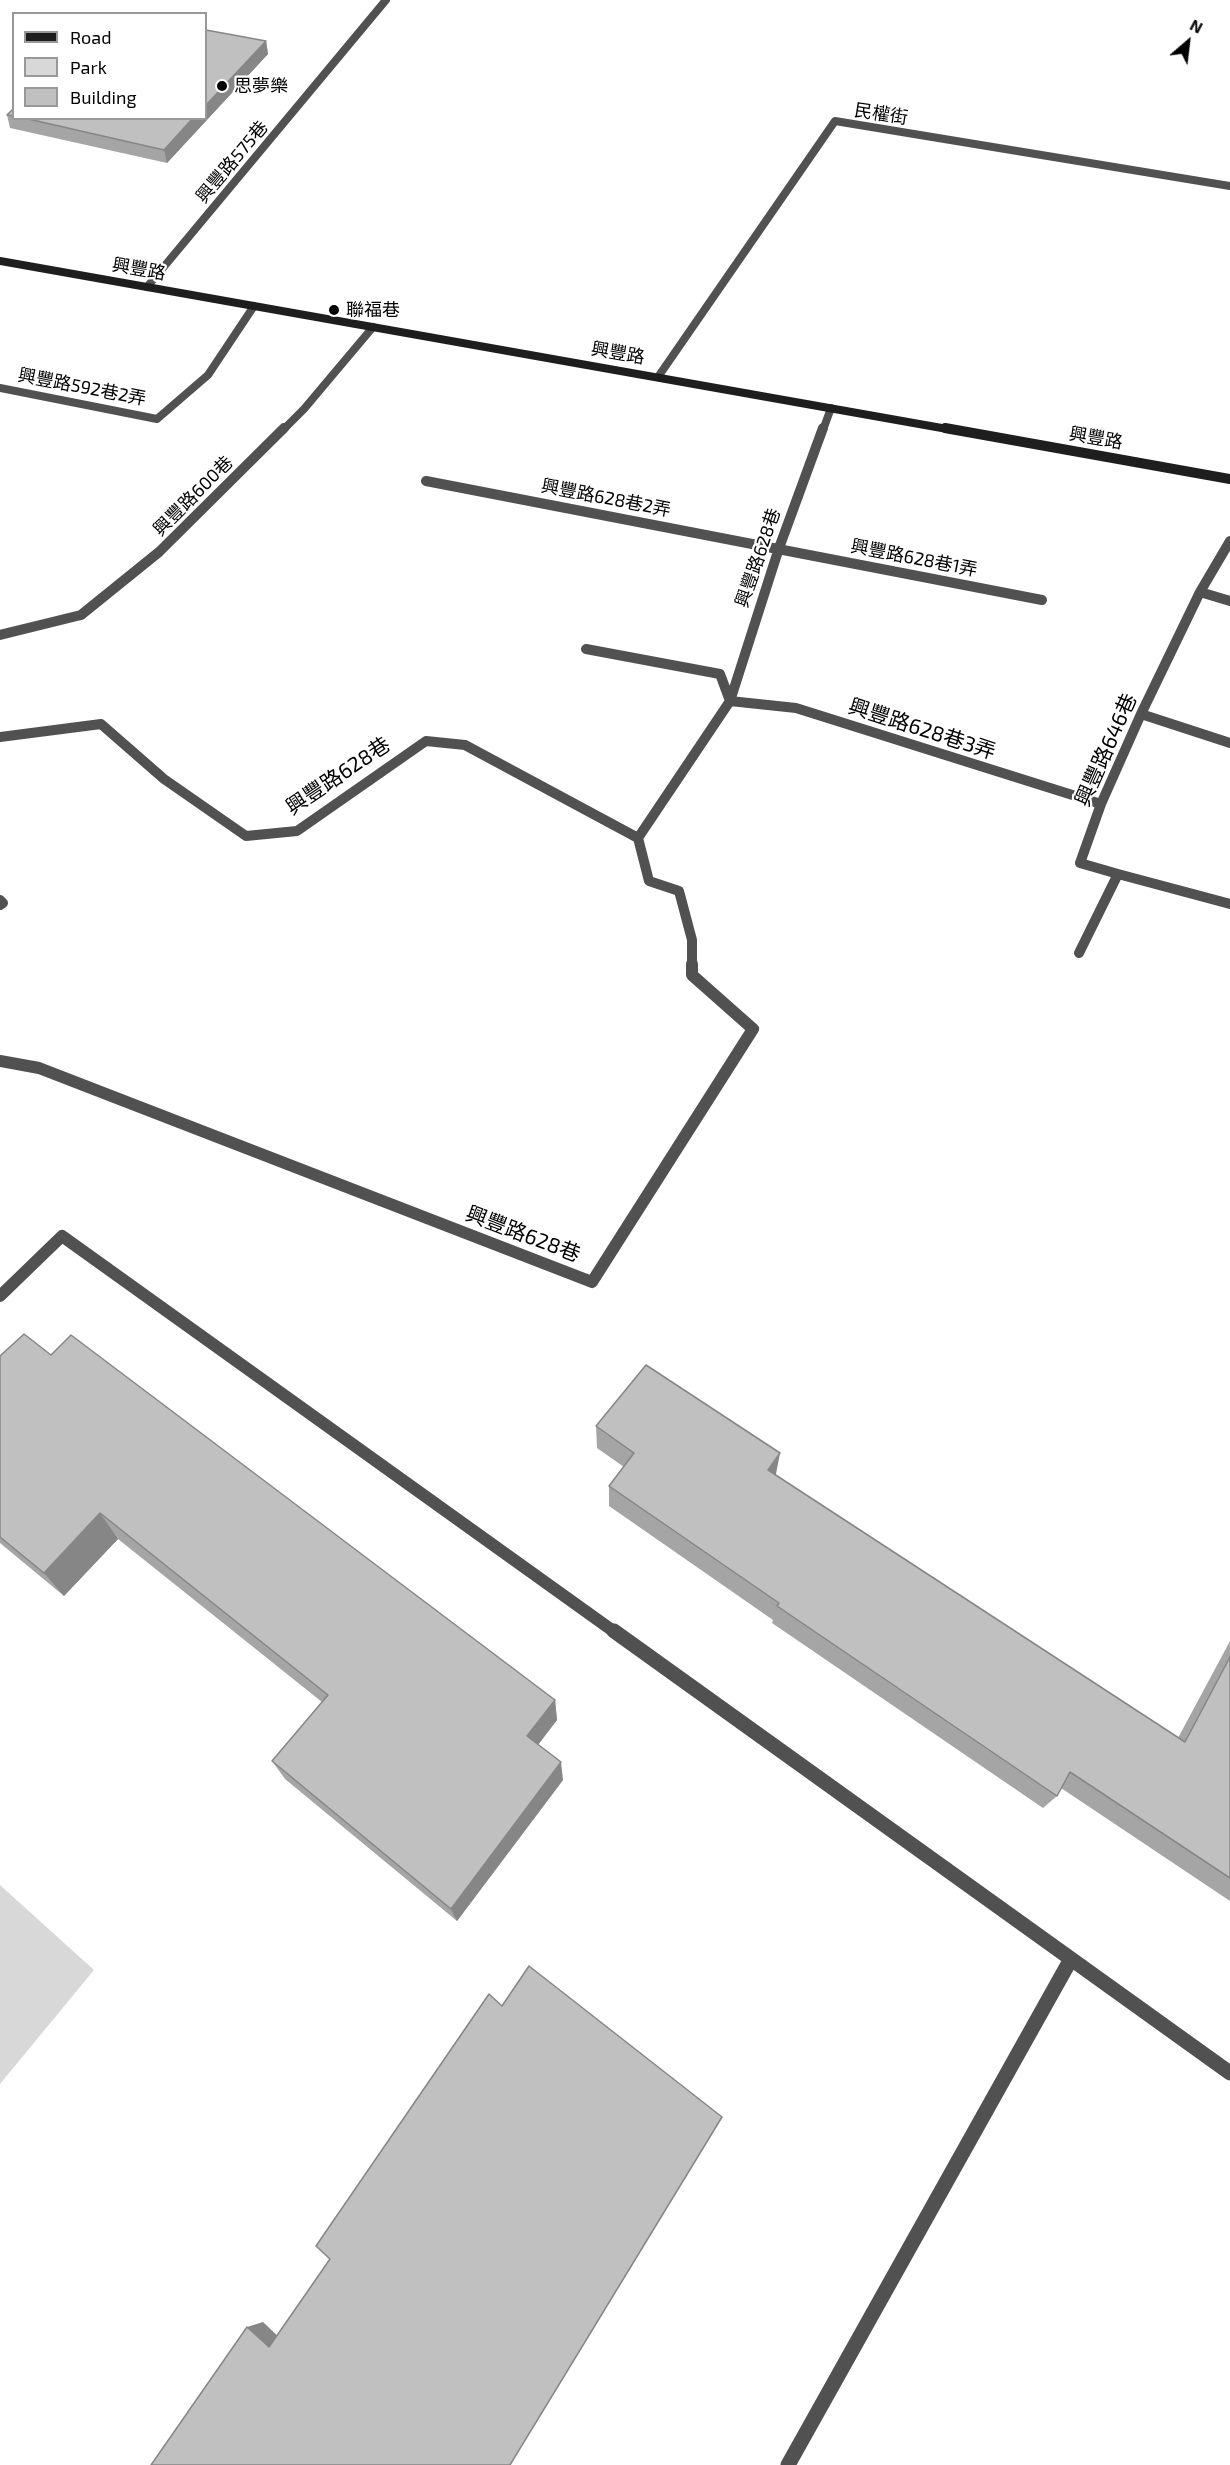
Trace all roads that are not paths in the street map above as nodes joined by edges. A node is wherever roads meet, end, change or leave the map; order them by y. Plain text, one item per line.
1 (386, 0) edge
2 (1230, 186) edge
3 (0, 261) edge
4 (147, 287) junction
5 (254, 306) junction
6 (372, 327) junction
7 (658, 377) junction
8 (0, 388) edge
9 (831, 408) junction
10 (1230, 478) edge
11 (426, 481) dead end
12 (1230, 541) edge
13 (779, 548) junction
14 (1200, 592) junction
15 (1042, 600) dead end
16 (1230, 601) edge
17 (0, 635) edge
18 (586, 649) dead end
19 (730, 702) junction
20 (1141, 714) junction
21 (0, 737) edge
22 (1230, 742) edge
23 (1101, 804) junction
24 (638, 838) junction
25 (1118, 874) junction
26 (0, 900) edge
27 (0, 904) edge
28 (1230, 904) edge
29 (1079, 953) dead end
30 (0, 1061) edge
31 (0, 1296) edge
32 (1071, 1959) junction
33 (1230, 2073) edge
34 (788, 2465) edge

1 - 4 street, 興豐路575巷
2 - 7 street, 民權街
3 - 4 main road, 興豐路
4 - 5 main road, 興豐路
5 - 6 main road, 興豐路
5 - 8 street, 興豐路592巷2弄
6 - 7 main road, 興豐路
6 - 17 street, 興豐路600巷
7 - 9 main road, 興豐路
9 - 10 main road, 興豐路
9 - 13 street, 興豐路628巷
11 - 13 street, 興豐路628巷2弄
12 - 14 street, 興豐路646巷
13 - 15 street, 興豐路628巷1弄
13 - 19 street, 興豐路628巷
14 - 16 street
14 - 20 street, 興豐路646巷
18 - 19 street
19 - 23 street, 興豐路628巷3弄
19 - 24 street, 興豐路628巷
20 - 22 street
20 - 23 street, 興豐路646巷
21 - 24 street, 興豐路628巷
23 - 25 street, 興豐路646巷
24 - 30 street, 興豐路628巷
25 - 28 street
25 - 29 street
26 - 27 street
31 - 32 street
32 - 33 street
32 - 34 street

